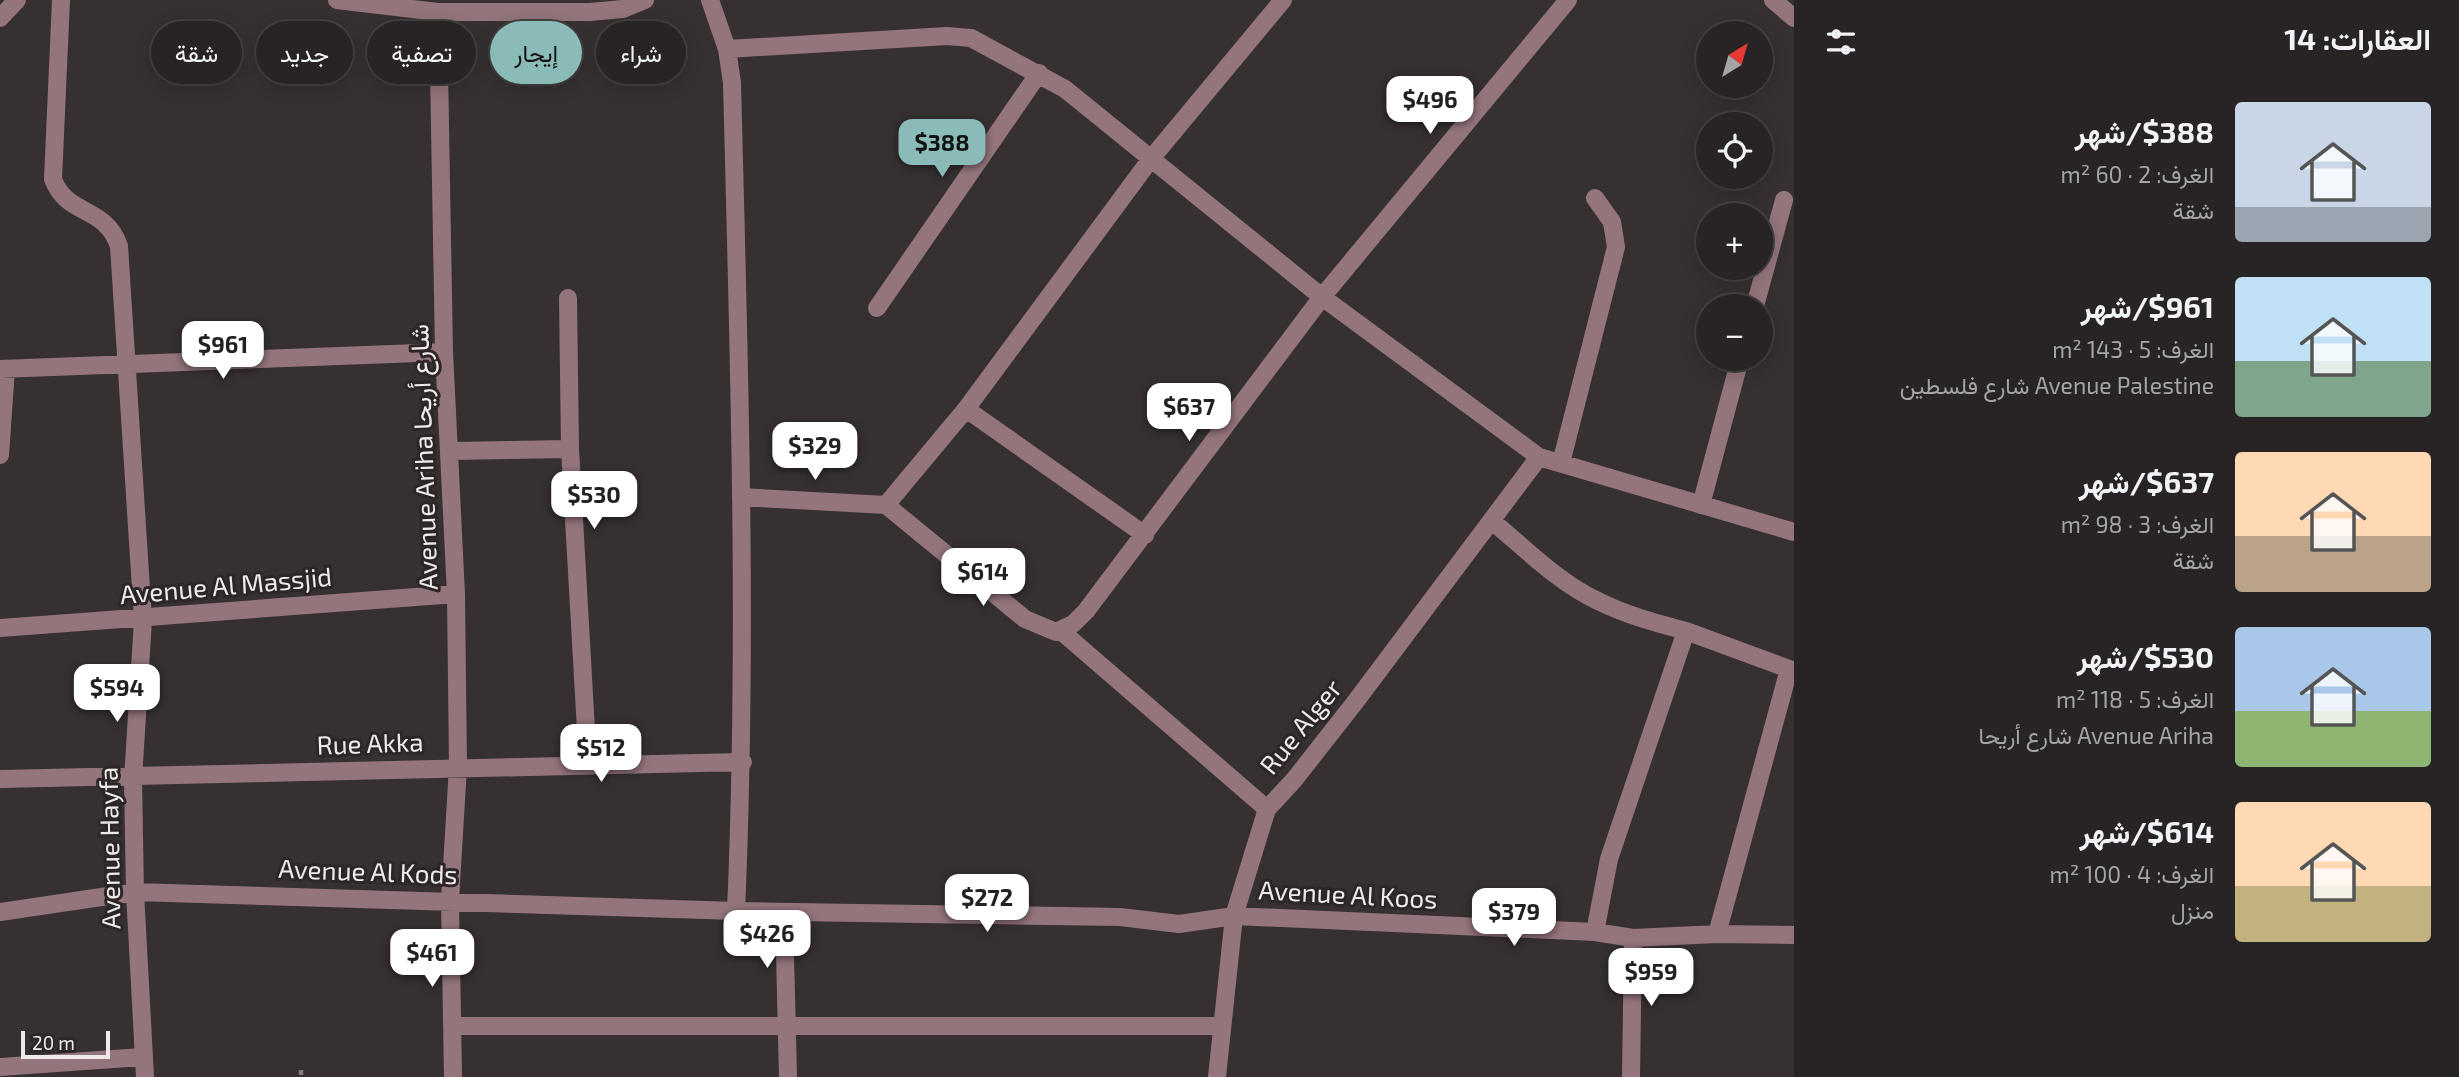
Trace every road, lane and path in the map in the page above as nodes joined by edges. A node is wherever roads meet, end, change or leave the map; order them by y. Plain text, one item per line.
1 (16, 0) edge
2 (61, 0) edge
3 (337, 0) edge
4 (645, 0) edge
5 (710, 0) edge
6 (1283, 0) edge
7 (1568, 0) edge
8 (1773, 0) edge
9 (373, 2) edge
10 (439, 12) junction
11 (0, 18) edge
12 (1794, 18) edge
13 (727, 49) junction
14 (1039, 73) junction
15 (1150, 160) junction
16 (1595, 198) dead end
17 (1784, 200) dead end
18 (1758, 294) edge
19 (1322, 297) junction
20 (568, 298) dead end
21 (877, 308) dead end
22 (444, 352) junction
23 (127, 366) junction
24 (3, 369) edge
25 (1737, 371) edge
26 (966, 409) junction
27 (570, 449) junction
28 (451, 451) junction
29 (0, 455) edge
30 (1539, 457) junction
31 (1561, 463) junction
32 (741, 497) junction
33 (886, 505) junction
34 (1701, 505) junction
35 (1493, 522) junction
36 (1794, 533) edge
37 (1145, 535) junction
38 (456, 594) junction
39 (144, 620) junction
40 (0, 628) edge
41 (1061, 631) junction
42 (1686, 631) junction
43 (743, 762) junction
44 (588, 765) junction
45 (458, 767) junction
46 (0, 779) edge
47 (133, 779) junction
48 (1267, 809) junction
49 (135, 892) junction
50 (450, 900) junction
51 (736, 911) junction
52 (0, 912) edge
53 (784, 912) junction
54 (1234, 916) junction
55 (1595, 932) junction
56 (1717, 934) junction
57 (1794, 935) edge
58 (1633, 938) junction
59 (452, 1026) junction
60 (788, 1026) junction
61 (1221, 1026) junction
62 (142, 1057) junction
63 (0, 1067) edge
64 (301, 1070) dead end
65 (145, 1077) edge
66 (301, 1077) edge
67 (453, 1077) edge
68 (788, 1077) edge
69 (1217, 1077) edge
70 (1631, 1077) edge

1 - 11 street
2 - 23 street, Avenue Hayfa
3 - 9 street
4 - 10 street
5 - 13 street
6 - 15 street
7 - 19 street
8 - 12 street
9 - 10 street
10 - 22 street, Avenue Ariha شارع أريحا
13 - 14 street
13 - 32 street
14 - 15 street
14 - 21 street
15 - 19 street
15 - 26 street
16 - 31 street
17 - 18 street
19 - 30 street
19 - 37 street
20 - 27 street
22 - 23 street
22 - 28 street, Avenue Ariha شارع أريحا
23 - 24 street
23 - 39 street, Avenue Hayfa
24 - 29 street
25 - 34 street
26 - 33 street
26 - 37 street
27 - 28 street
27 - 44 street
28 - 38 street, Avenue Ariha شارع أريحا
30 - 31 street
30 - 35 street, Rue Alger
31 - 34 street
32 - 33 street
32 - 43 street
33 - 41 street
34 - 36 street
35 - 42 street
35 - 48 street, Rue Alger
37 - 41 street
38 - 39 street, Avenue Al Massjid
38 - 45 street, Avenue Ariha شارع أريحا
39 - 40 street, Avenue Al Massjid
39 - 47 street, Avenue Hayfa
41 - 48 street
42 - 55 street
42 - 56 street
43 - 44 street, Rue Akka
43 - 51 street
44 - 45 street, Rue Akka
45 - 47 street, Rue Akka
45 - 50 street, Avenue Ariha شارع أريحا
46 - 47 street, Rue Akka
47 - 49 street, Avenue Hayfa
48 - 54 street, Rue Alger
49 - 50 street, Avenue Al Kods
49 - 52 street, Avenue Al Kods
49 - 62 street, Avenue Hayfa
50 - 51 street, Avenue Al Kods
50 - 59 street, Avenue Ariha شارع أريحا
51 - 53 street, Avenue Al Kods
53 - 54 street, Avenue Al Koos
53 - 60 street
54 - 55 street, Avenue Al Koos
54 - 61 street, Rue Alger
55 - 58 street, Avenue Al Koos
56 - 57 street, Avenue Al Koos
56 - 58 street, Avenue Al Koos
58 - 70 street
59 - 60 street
59 - 67 street, Avenue Ariha شارع أريحا
60 - 61 street
60 - 68 street
61 - 69 street, Rue Alger
62 - 63 street
62 - 65 street, Avenue Hayfa
64 - 66 path

